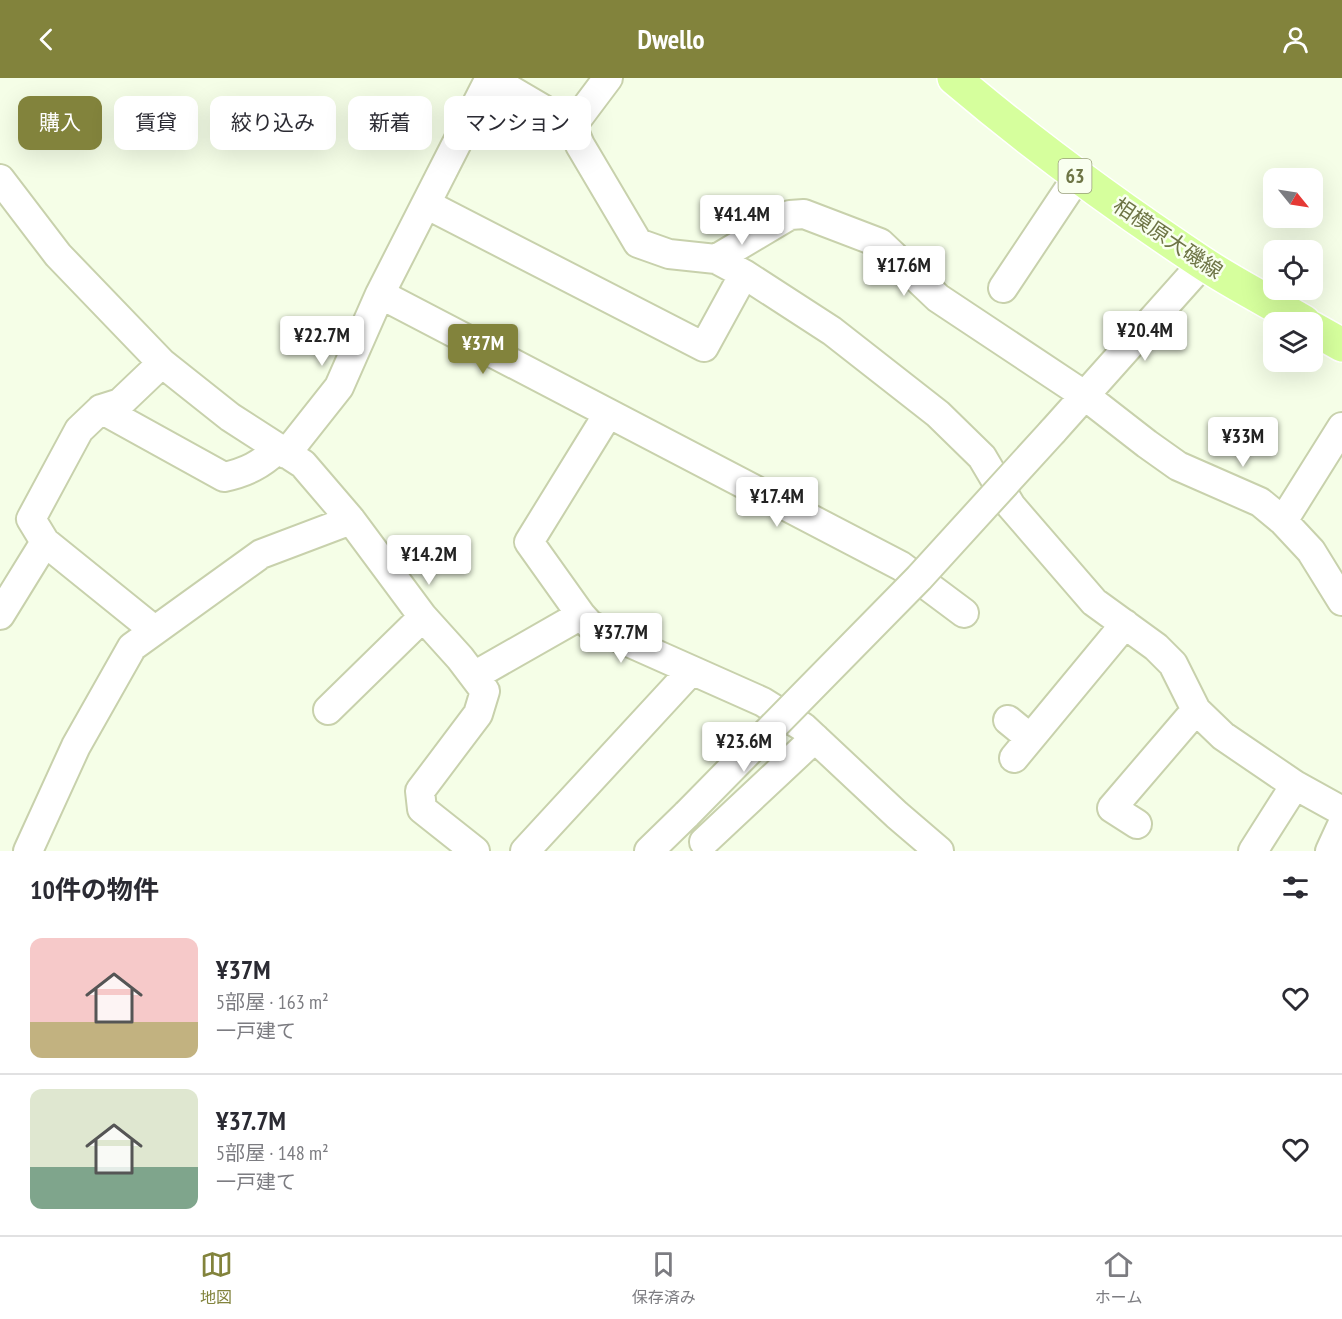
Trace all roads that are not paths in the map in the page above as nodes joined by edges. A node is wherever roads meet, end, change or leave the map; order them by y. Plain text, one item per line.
1 (490, 78) edge
2 (608, 78) edge
3 (954, 78) edge
4 (521, 96) edge
5 (591, 101) edge
6 (583, 150) edge
7 (1077, 177) junction
8 (0, 179) edge
9 (426, 204) junction
10 (716, 259) junction
11 (1203, 263) junction
12 (744, 274) junction
13 (1003, 288) dead end
14 (380, 294) junction
15 (1287, 312) edge
16 (1323, 334) edge
17 (1342, 345) edge
18 (162, 363) junction
19 (1084, 395) junction
20 (101, 409) junction
21 (608, 414) junction
22 (1342, 427) edge
23 (282, 451) junction
24 (351, 520) junction
25 (1283, 521) junction
26 (45, 542) junction
27 (1342, 601) edge
28 (964, 613) dead end
29 (0, 615) edge
30 (581, 615) junction
31 (423, 617) junction
32 (1125, 624) junction
33 (154, 630) junction
34 (691, 671) junction
35 (474, 676) junction
36 (328, 710) dead end
37 (1196, 710) junction
38 (1008, 720) dead end
39 (815, 738) junction
40 (1295, 785) junction
41 (1342, 811) edge
42 (682, 819) junction
43 (1137, 824) dead end
44 (1342, 825) edge
45 (711, 846) edge
46 (28, 851) edge
47 (473, 851) edge
48 (525, 851) edge
49 (649, 851) edge
50 (939, 851) edge
51 (1253, 851) edge
52 (1330, 851) edge

1 - 4 street
1 - 9 street
2 - 5 street
3 - 7 main road, 相模原大磯線 / 63
6 - 10 street
7 - 11 main road, 相模原大磯線 / 63
7 - 13 street
8 - 18 street
9 - 12 street
9 - 14 street
10 - 12 street
10 - 19 street
11 - 15 main road, 相模原大磯線 / 63
11 - 19 street
12 - 32 street
14 - 21 street
14 - 23 street
16 - 17 main road
18 - 20 street
18 - 23 street
19 - 25 street
19 - 42 street, bridge
20 - 23 street
20 - 26 street
21 - 28 street
21 - 30 street
22 - 25 street
23 - 24 street
24 - 31 street
24 - 33 street
25 - 27 street
26 - 29 street
26 - 33 street
30 - 34 street
30 - 35 street
31 - 35 street
31 - 36 street
32 - 37 street
32 - 38 street
33 - 46 street
34 - 39 street
34 - 48 street
35 - 47 street
37 - 40 street
37 - 43 street
39 - 45 street
39 - 50 street
40 - 41 street
40 - 51 street
42 - 45 street
42 - 49 street
44 - 52 street

